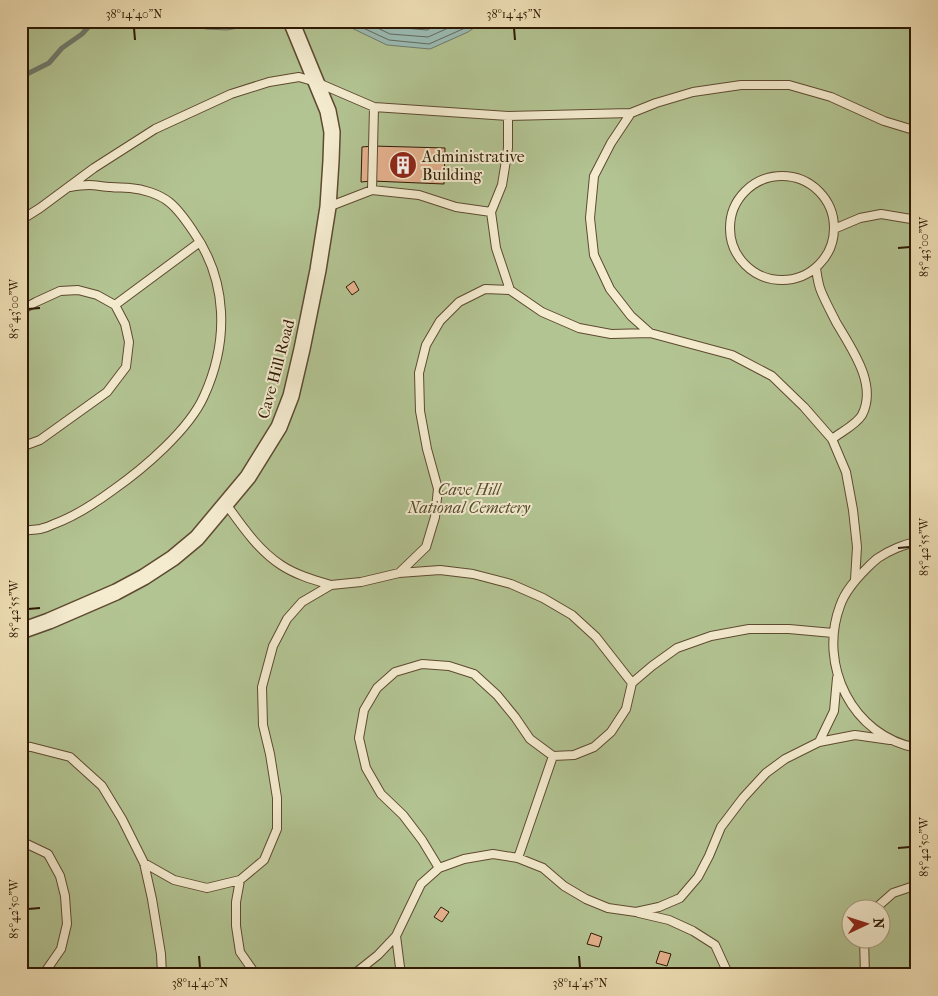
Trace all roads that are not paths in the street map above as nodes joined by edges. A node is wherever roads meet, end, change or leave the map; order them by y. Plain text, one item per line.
1 (291, 21) edge
2 (316, 82) junction
3 (374, 108) junction
4 (632, 113) junction
5 (508, 116) junction
6 (917, 131) edge
7 (68, 187) junction
8 (372, 190) junction
9 (328, 207) junction
10 (491, 212) junction
11 (21, 220) edge
12 (917, 220) edge
13 (834, 229) junction
14 (200, 242) junction
15 (816, 268) junction
16 (510, 290) junction
17 (115, 305) junction
18 (21, 310) edge
19 (650, 333) junction
20 (832, 439) junction
21 (21, 447) edge
22 (226, 504) junction
23 (21, 531) edge
24 (917, 542) edge
25 (399, 573) junction
26 (855, 580) junction
27 (332, 585) junction
28 (21, 631) edge
29 (833, 633) junction
30 (837, 676) junction
31 (632, 683) junction
32 (890, 740) junction
33 (819, 742) junction
34 (21, 746) edge
35 (917, 748) edge
36 (553, 756) junction
37 (21, 844) edge
38 (518, 858) junction
39 (144, 863) junction
40 (440, 868) junction
41 (240, 880) junction
42 (917, 884) edge
43 (887, 898) edge
44 (636, 912) junction
45 (396, 936) junction
46 (864, 948) edge
47 (44, 975) edge
48 (162, 975) edge
49 (256, 975) edge
50 (353, 975) edge
51 (401, 975) edge
52 (727, 975) edge
53 (865, 975) edge

1 - 2 street, Cave Hill Road
2 - 3 lane
2 - 7 lane
2 - 9 street, Cave Hill Road
3 - 5 lane
3 - 8 lane
4 - 5 lane
4 - 6 lane
4 - 19 lane
5 - 10 lane
7 - 11 lane
7 - 14 lane
8 - 9 lane
8 - 10 lane
9 - 22 street, Cave Hill Road
10 - 16 lane
12 - 13 lane
13 - 15 lane
13 - 15 lane
14 - 17 lane
14 - 23 lane
15 - 20 lane
16 - 19 lane
16 - 25 lane
17 - 18 lane
17 - 21 lane
19 - 20 lane
20 - 26 lane
22 - 27 lane
22 - 28 street, Cave Hill Road
24 - 26 lane
25 - 27 lane
25 - 31 lane
26 - 29 lane
27 - 41 lane
29 - 30 lane
29 - 31 lane
30 - 32 lane
30 - 33 lane
31 - 36 lane
32 - 33 lane
32 - 35 lane
33 - 44 lane
34 - 39 lane
36 - 38 lane
36 - 40 lane
37 - 47 lane
38 - 40 lane
38 - 44 lane
39 - 41 lane
39 - 48 lane
40 - 45 lane
41 - 49 lane
42 - 43 lane
44 - 52 lane
45 - 50 lane
45 - 51 lane
46 - 53 lane

